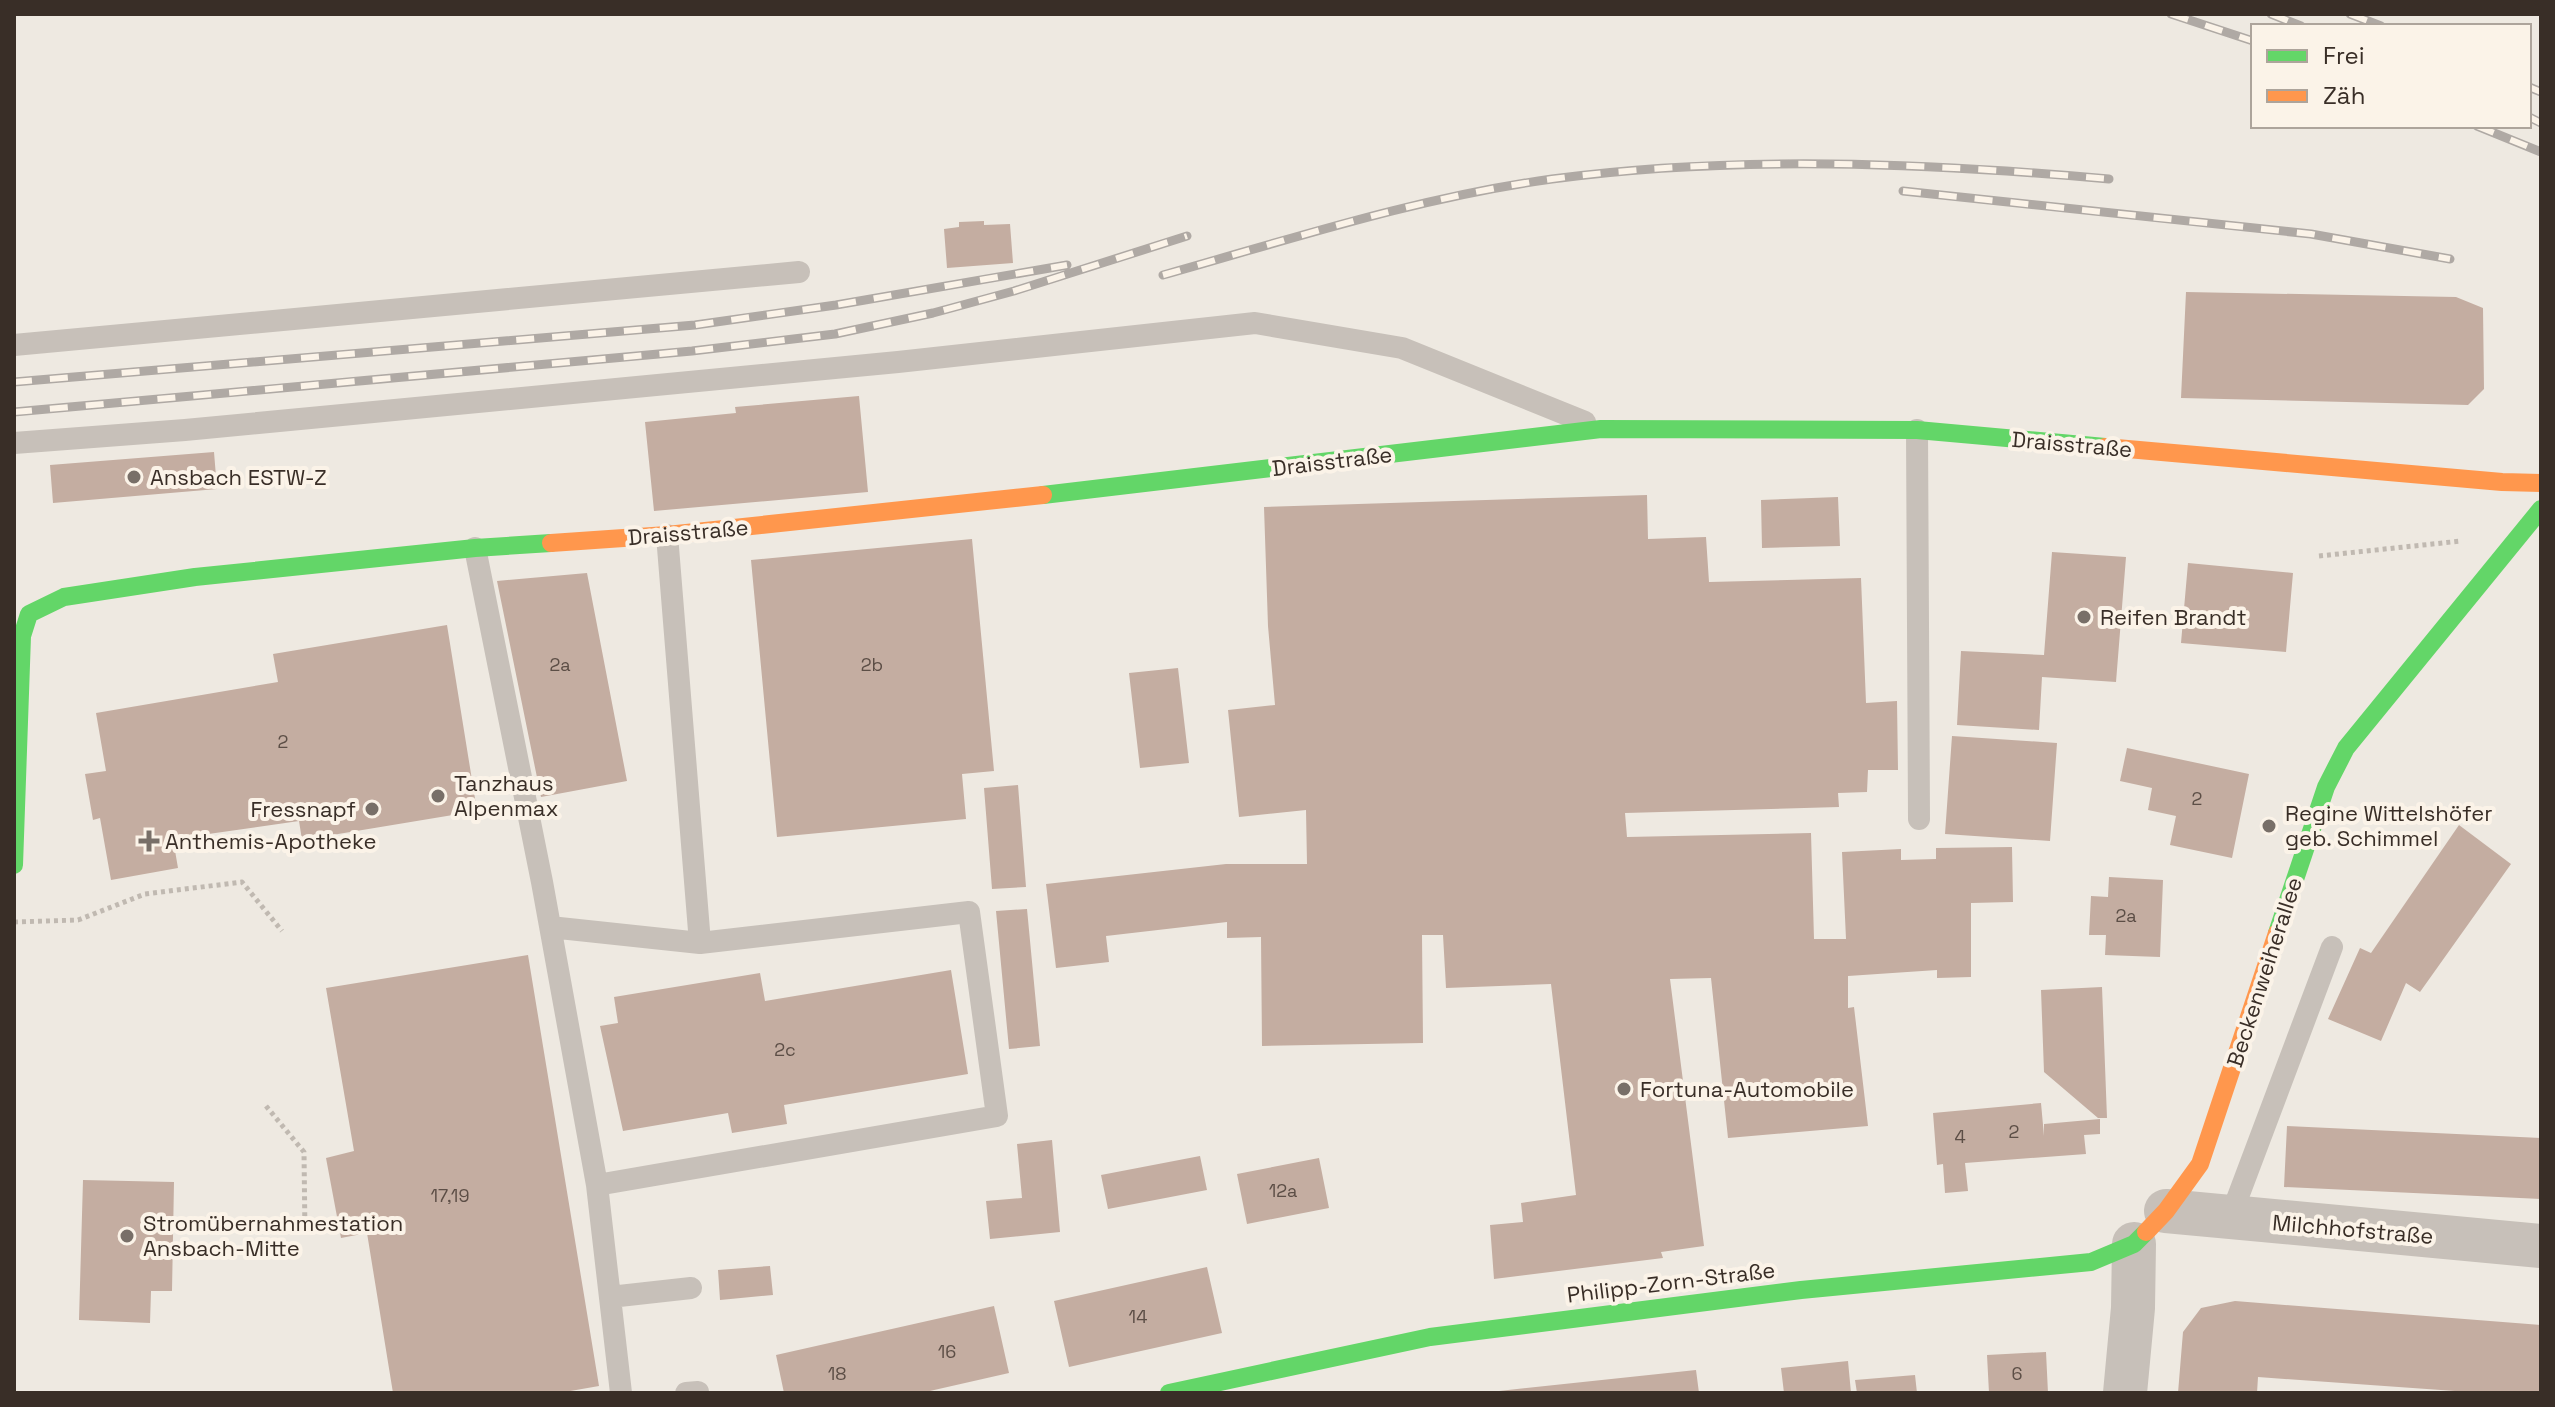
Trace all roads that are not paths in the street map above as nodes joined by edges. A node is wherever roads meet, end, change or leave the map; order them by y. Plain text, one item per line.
1 (799, 272) dead end
2 (14, 345) edge
3 (1601, 429) junction
4 (1917, 430) junction
5 (14, 443) edge
6 (2541, 483) edge
7 (2541, 509) edge
8 (667, 535) junction
9 (475, 548) junction
10 (1919, 819) dead end
11 (14, 865) edge
12 (550, 927) junction
13 (700, 943) junction
14 (2332, 947) dead end
15 (597, 1185) junction
16 (2166, 1211) junction
17 (2230, 1218) junction
18 (2134, 1244) junction
19 (2541, 1246) edge
20 (691, 1288) dead end
21 (610, 1297) junction
22 (698, 1392) edge
23 (621, 1393) edge
24 (686, 1393) edge
25 (1169, 1393) edge
26 (2125, 1393) edge

1 - 2 lane
3 - 4 street, Draisstraße
3 - 5 lane, Draisstraße
3 - 8 street, Draisstraße
4 - 6 street, Draisstraße
4 - 10 lane
7 - 16 street, Beckenweiherallee
8 - 9 street, Draisstraße
8 - 13 lane
9 - 11 street, Draisstraße
9 - 12 lane
12 - 13 lane
12 - 15 lane
13 - 15 lane
14 - 17 lane
15 - 21 lane
16 - 17 street, Milchhofstraße
16 - 18 street, Philipp-Zorn-Straße
17 - 19 street, Milchhofstraße
18 - 25 street, Philipp-Zorn-Straße
18 - 26 street
20 - 21 lane
21 - 23 lane
22 - 24 lane

